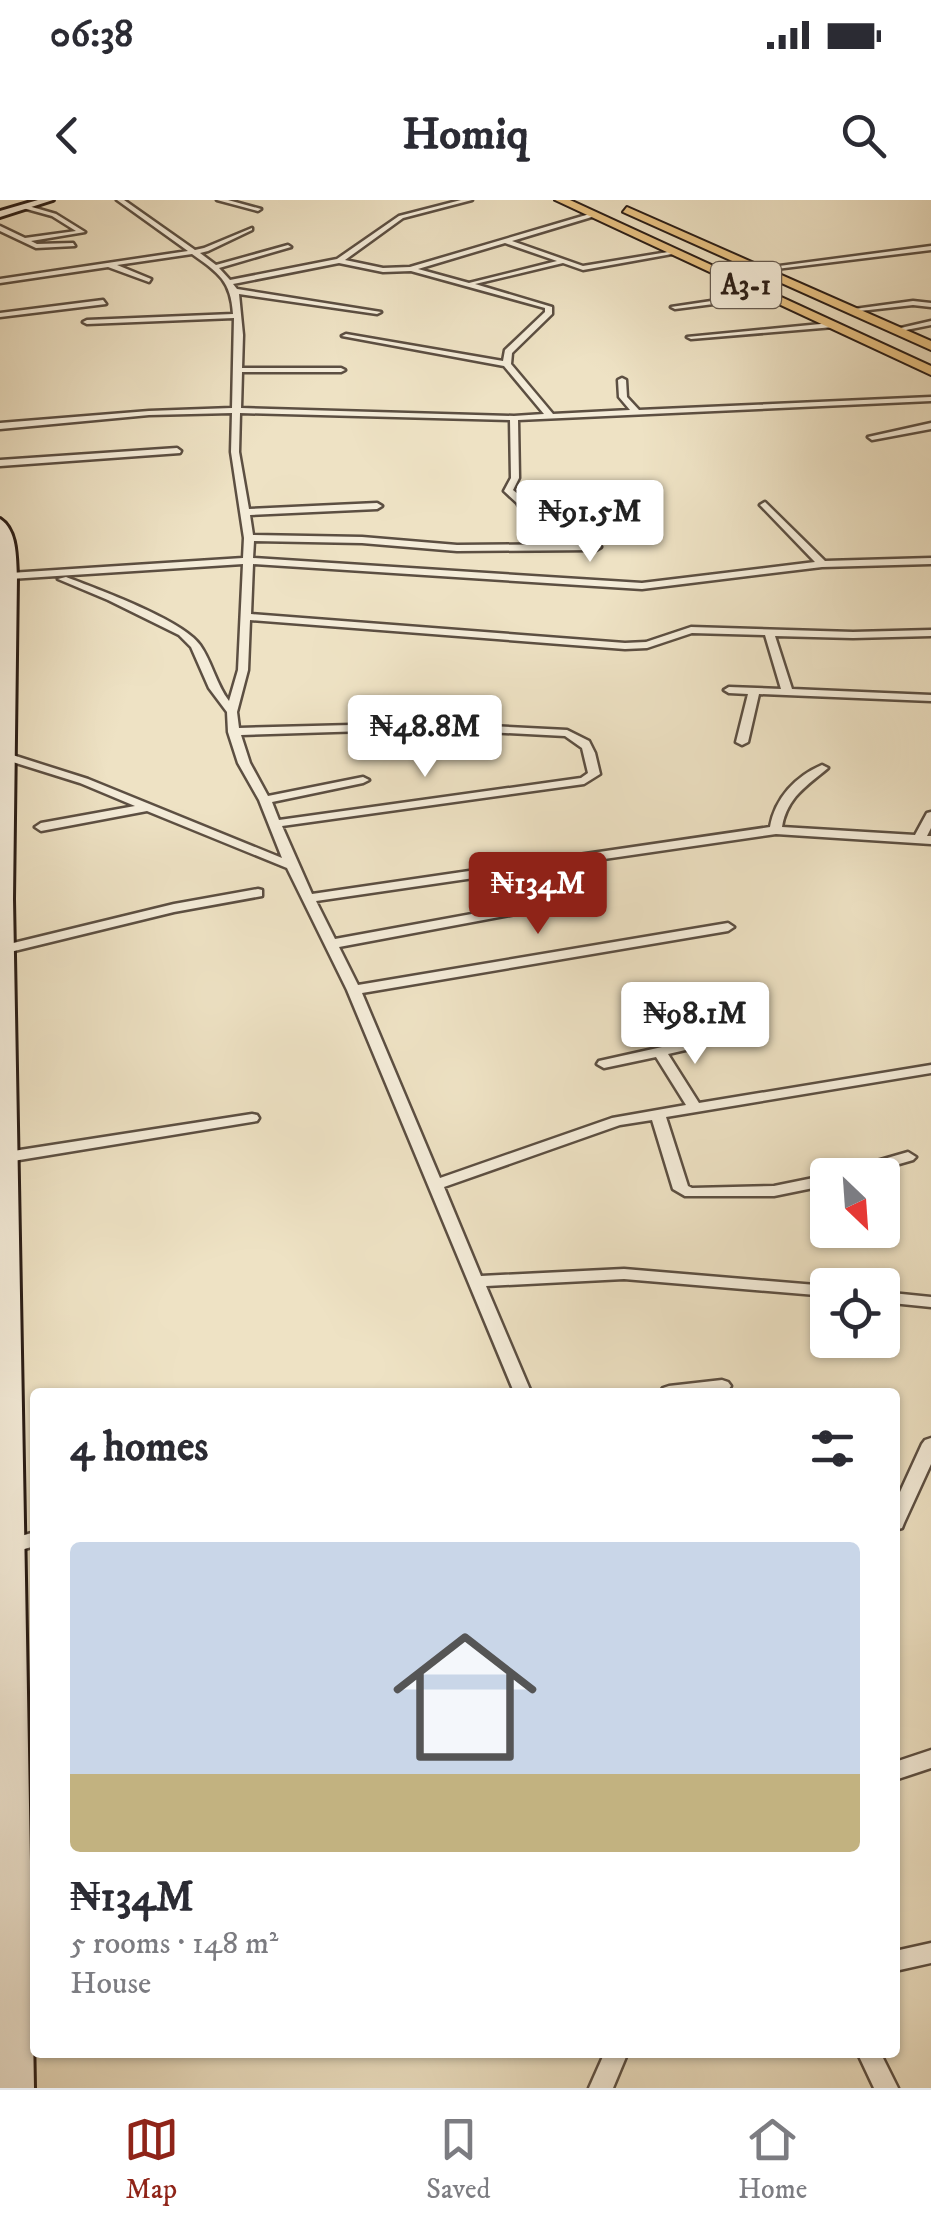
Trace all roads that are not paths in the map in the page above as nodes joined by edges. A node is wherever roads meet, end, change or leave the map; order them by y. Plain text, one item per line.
1 (48, 200) edge
2 (120, 200) edge
3 (220, 200) edge
4 (469, 200) edge
5 (561, 200) edge
6 (616, 205) dead end
7 (26, 207) junction
8 (258, 209) dead end
9 (0, 214) edge
10 (593, 215) junction
11 (0, 228) edge
12 (250, 228) dead end
13 (23, 240) junction
14 (506, 241) junction
15 (72, 245) dead end
16 (288, 247) dead end
17 (931, 248) edge
18 (193, 251) junction
19 (672, 252) junction
20 (339, 261) junction
21 (561, 262) junction
22 (105, 264) junction
23 (215, 267) junction
24 (410, 269) junction
25 (760, 269) junction
26 (149, 280) dead end
27 (0, 281) edge
28 (469, 284) junction
29 (232, 287) junction
30 (766, 294) junction
31 (103, 302) dead end
32 (931, 306) edge
33 (675, 307) dead end
34 (850, 310) junction
35 (377, 312) dead end
36 (0, 315) edge
37 (237, 316) junction
38 (86, 322) dead end
39 (931, 323) edge
40 (832, 325) junction
41 (896, 330) junction
42 (346, 336) dead end
43 (691, 337) dead end
44 (931, 346) edge
45 (507, 364) junction
46 (238, 370) junction
47 (341, 370) dead end
48 (931, 371) edge
49 (622, 380) dead end
50 (931, 399) edge
51 (238, 410) junction
52 (638, 414) junction
53 (551, 417) junction
54 (514, 418) junction
55 (0, 426) edge
56 (931, 426) edge
57 (872, 437) dead end
58 (176, 451) dead end
59 (0, 463) edge
60 (765, 505) dead end
61 (377, 506) dead end
62 (246, 512) junction
63 (528, 516) dead end
64 (0, 523) edge
65 (249, 538) junction
66 (596, 547) dead end
67 (248, 561) junction
68 (931, 561) edge
69 (822, 564) junction
70 (10, 576) junction
71 (54, 576) junction
72 (247, 617) junction
73 (769, 632) junction
74 (930, 633) edge
75 (729, 690) dead end
76 (754, 691) junction
77 (788, 693) junction
78 (931, 698) edge
79 (232, 712) junction
80 (234, 732) junction
81 (742, 742) dead end
82 (3, 754) edge
83 (822, 768) dead end
84 (363, 780) dead end
85 (265, 800) junction
86 (145, 808) junction
87 (931, 816) edge
88 (274, 824) junction
89 (41, 827) dead end
90 (776, 830) junction
91 (2, 839) edge
92 (925, 839) edge
93 (292, 866) junction
94 (258, 893) dead end
95 (310, 898) junction
96 (521, 909) dead end
97 (728, 927) dead end
98 (332, 944) junction
99 (6, 949) junction
100 (354, 990) junction
101 (3, 1002) edge
102 (698, 1043) dead end
103 (660, 1051) junction
104 (604, 1064) dead end
105 (931, 1069) edge
106 (694, 1106) junction
107 (657, 1112) junction
108 (252, 1118) dead end
109 (7, 1157) junction
110 (908, 1158) dead end
111 (900, 1160) edge
112 (438, 1184) junction
113 (810, 1184) edge
114 (3, 1227) edge
115 (479, 1281) junction
116 (810, 1290) edge
117 (900, 1299) edge
118 (931, 1302) edge
119 (3, 1374) edge
120 (722, 1386) dead end
121 (520, 1388) edge
122 (705, 1388) edge
123 (931, 1444) edge
124 (900, 1511) edge
125 (30, 1543) edge
126 (5, 1565) edge
127 (931, 1759) edge
128 (23, 1765) edge
129 (900, 1769) edge
130 (931, 1954) edge
131 (900, 1960) edge
132 (16, 2022) edge
133 (613, 2058) edge
134 (871, 2058) edge
135 (16, 2088) edge
136 (600, 2088) edge
137 (886, 2088) edge

1 - 7 main road
2 - 18 street
3 - 8 street
4 - 20 street
5 - 10 highway, A3-1
6 - 25 highway, A3-1
7 - 9 main road
7 - 13 street
10 - 14 street
10 - 19 highway, A3-1
11 - 13 street
12 - 18 street
13 - 15 street
14 - 21 street
14 - 24 street
16 - 23 street
17 - 25 street
18 - 22 street
18 - 23 street
19 - 21 street
19 - 30 highway, A3-1
20 - 24 street
20 - 29 street
21 - 28 street
22 - 26 street
22 - 27 street
23 - 29 street
24 - 28 street
25 - 34 highway, A3-1
28 - 45 street
29 - 35 street
29 - 37 street
30 - 33 street
30 - 40 highway, A3-1
31 - 36 street
32 - 34 street
34 - 41 highway, A3-1
37 - 38 street
37 - 46 street
39 - 41 street
40 - 43 street
40 - 48 highway, A3-1
41 - 44 highway, A3-1
42 - 45 street
45 - 53 street
46 - 47 street
46 - 51 street
49 - 52 street
50 - 52 street
51 - 54 street
51 - 55 street
51 - 62 street
52 - 53 street
53 - 54 street
54 - 63 street
56 - 57 street
58 - 59 street
60 - 69 street
61 - 62 street
62 - 65 street
64 - 70 main road
65 - 66 street
65 - 67 street
67 - 69 street
67 - 71 street
67 - 72 street
68 - 69 street
70 - 71 street
70 - 82 main road
71 - 79 street
72 - 73 street
72 - 79 street
73 - 74 street
73 - 77 street
75 - 76 street
76 - 77 street
76 - 81 street
77 - 78 street
79 - 80 street
80 - 85 street
80 - 88 street
82 - 86 street
82 - 91 main road
83 - 90 street
84 - 85 street
85 - 88 street
86 - 89 street
86 - 93 street
87 - 92 street
88 - 93 street
90 - 92 street
90 - 95 street
91 - 99 main road
93 - 95 street
94 - 99 street
95 - 98 street
96 - 98 street
97 - 100 street
98 - 100 street
99 - 101 main road
100 - 112 street
101 - 109 main road
102 - 103 street
103 - 104 street
103 - 106 street
105 - 106 street
106 - 107 street
107 - 112 street
107 - 113 street
108 - 109 street
109 - 114 main road
110 - 111 street
112 - 115 street
114 - 119 main road
115 - 116 street
115 - 121 street
117 - 118 street
119 - 126 main road
120 - 122 street
123 - 124 street
125 - 126 street
126 - 128 main road
127 - 129 street
128 - 132 main road
130 - 131 street
132 - 135 main road
133 - 136 street
134 - 137 street

